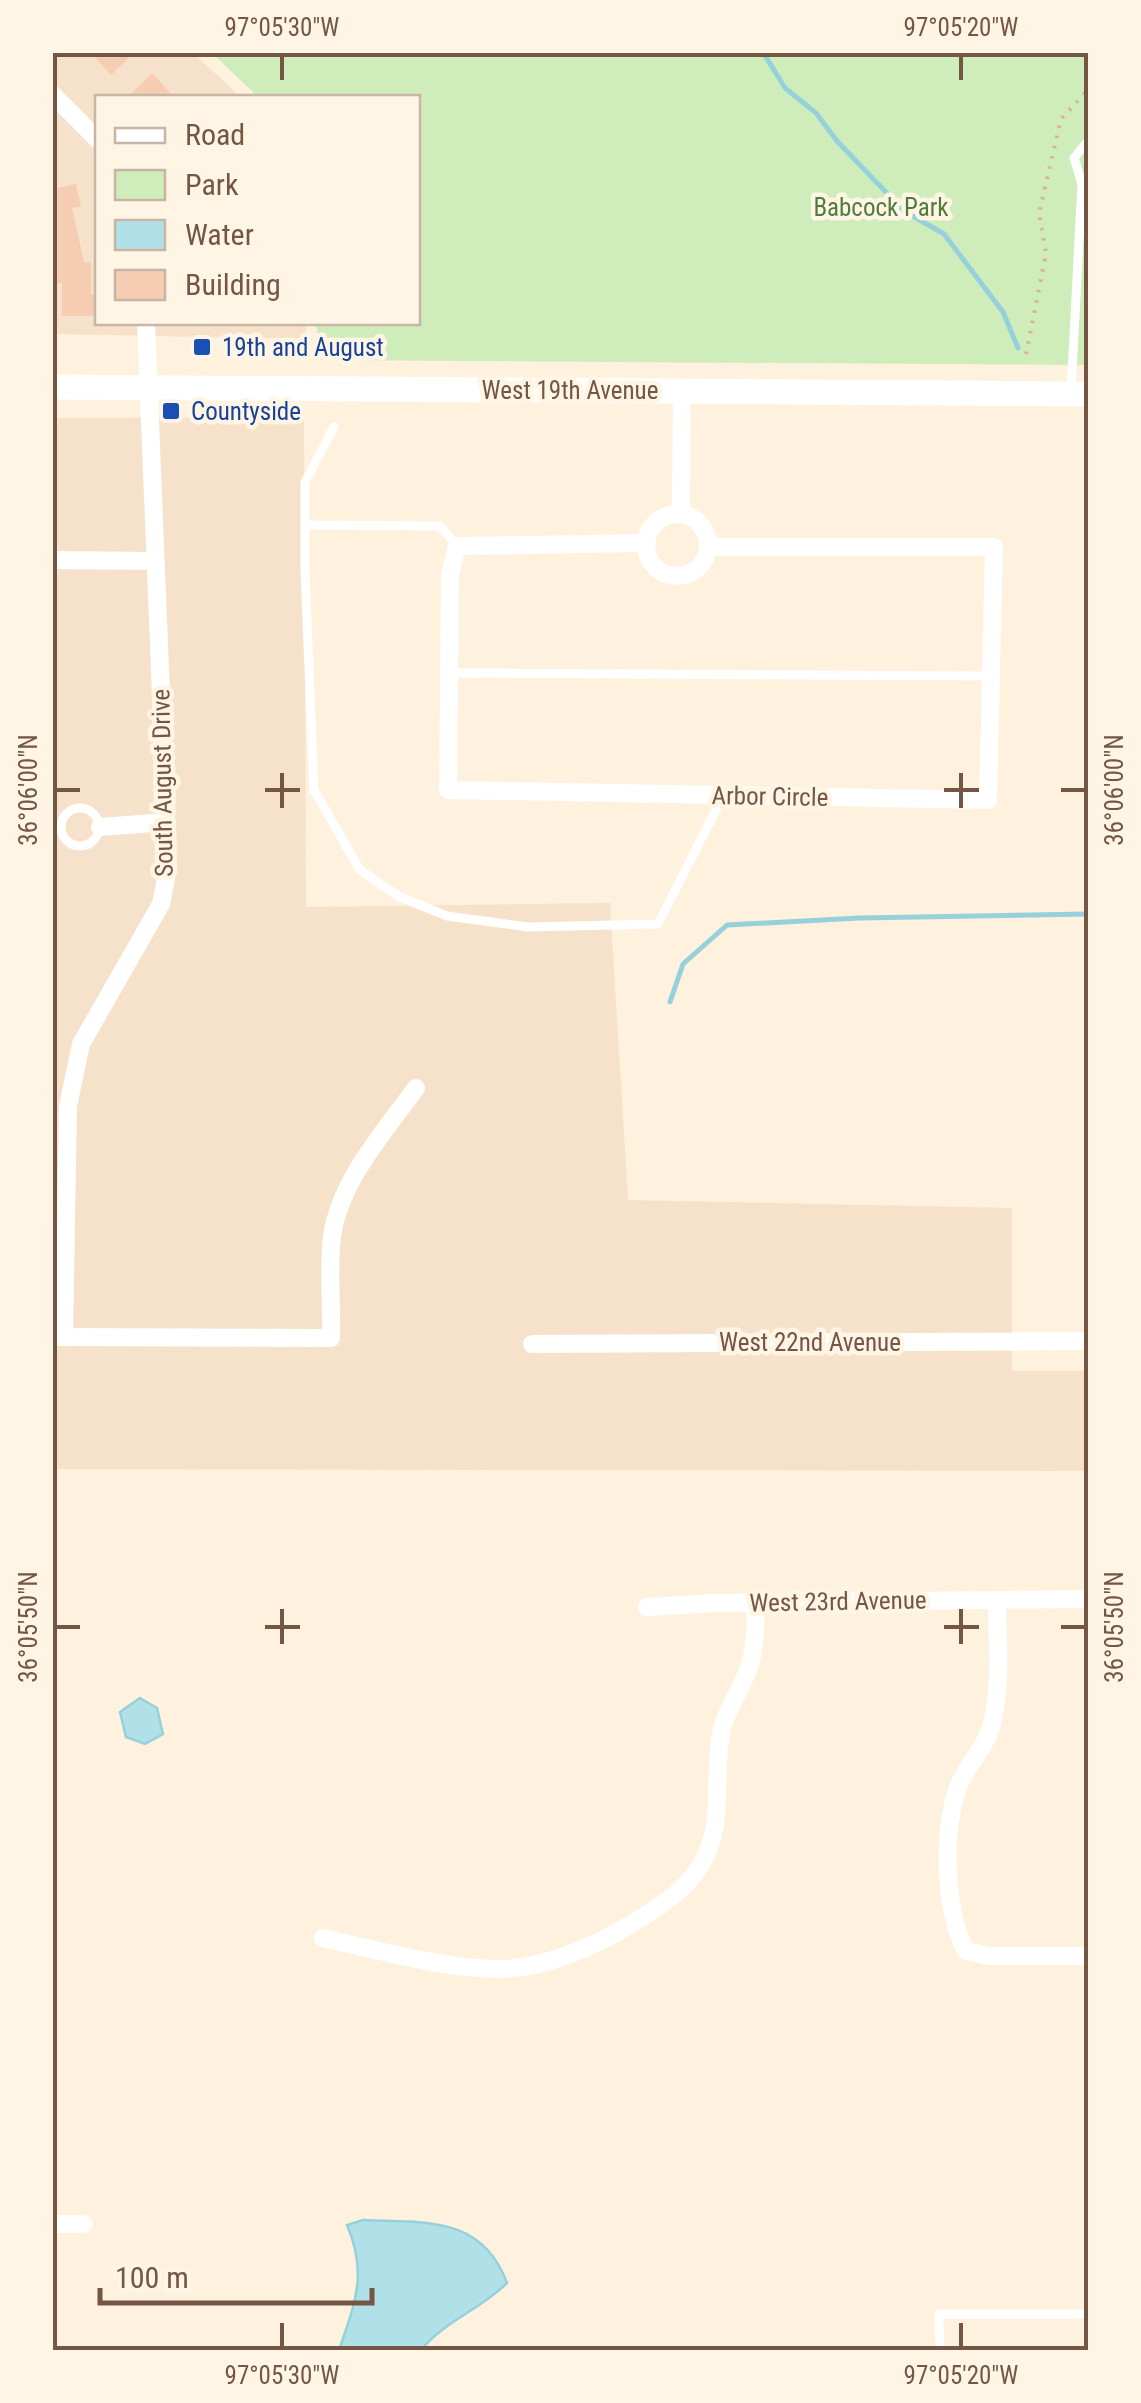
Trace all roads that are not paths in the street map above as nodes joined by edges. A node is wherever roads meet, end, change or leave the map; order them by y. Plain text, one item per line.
1 (52, 94) edge
2 (59, 114) edge
3 (95, 138) edge
4 (1088, 141) edge
5 (1085, 185) edge
6 (146, 325) edge
7 (52, 386) edge
8 (150, 387) junction
9 (682, 390) junction
10 (1080, 393) edge
11 (334, 427) dead end
12 (682, 514) junction
13 (305, 526) junction
14 (646, 543) junction
15 (456, 546) junction
16 (708, 547) junction
17 (52, 560) edge
18 (154, 561) junction
19 (448, 673) junction
20 (991, 676) junction
21 (724, 795) junction
22 (168, 822) junction
23 (100, 827) junction
24 (416, 1088) dead end
25 (58, 1337) edge
26 (1088, 1341) edge
27 (532, 1344) dead end
28 (1088, 1598) edge
29 (997, 1600) junction
30 (756, 1602) junction
31 (647, 1608) dead end
32 (323, 1938) dead end
33 (1088, 1956) edge
34 (52, 2224) edge
35 (84, 2224) dead end
36 (1088, 2314) edge
37 (940, 2350) edge

1 - 2 street
2 - 3 street
4 - 5 lane
5 - 10 lane
6 - 8 street, South August Drive
7 - 8 street, West 19th Avenue
8 - 9 street, West 19th Avenue
8 - 18 street, South August Drive
9 - 10 street, West 19th Avenue
9 - 12 street
11 - 13 lane
12 - 14 street
12 - 16 street
13 - 15 lane
13 - 21 lane
14 - 15 street
14 - 16 street
15 - 19 street, Arbor Circle
16 - 20 street, Arbor Circle
17 - 18 street
18 - 22 street, South August Drive
19 - 20 lane
19 - 21 street, Arbor Circle
20 - 21 street, Arbor Circle
22 - 23 street
22 - 25 street, South August Drive
23 - 23 lane
24 - 25 street
26 - 27 street, West 22nd Avenue
28 - 29 street, West 23rd Avenue
29 - 30 street, West 23rd Avenue
29 - 33 street
30 - 31 street, West 23rd Avenue
30 - 32 street
34 - 35 street
36 - 37 lane

